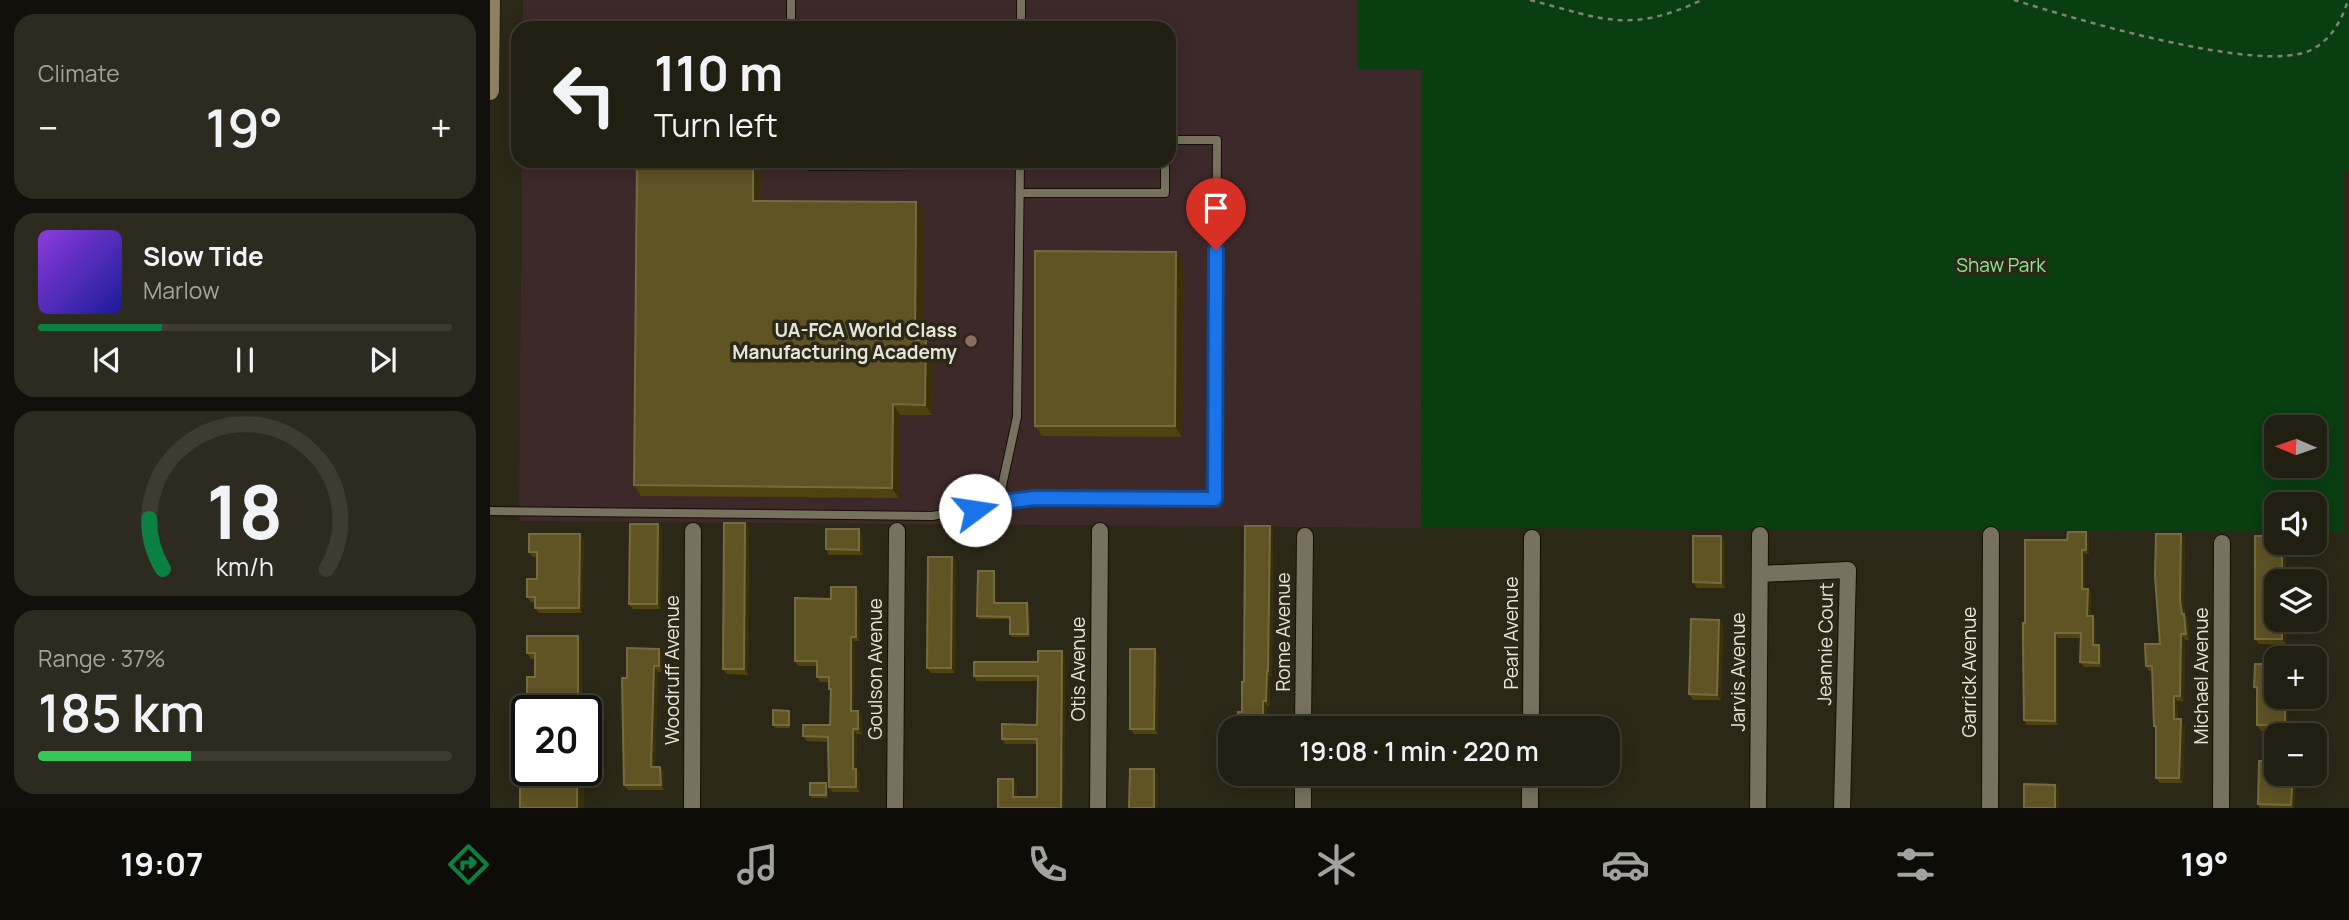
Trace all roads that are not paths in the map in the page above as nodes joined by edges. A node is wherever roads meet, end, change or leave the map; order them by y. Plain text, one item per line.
1 (491, 0) edge
2 (791, 0) edge
3 (1021, 0) edge
4 (791, 21) edge
5 (1021, 21) edge
6 (490, 66) edge
7 (490, 91) edge
8 (1176, 140) edge
9 (1020, 168) edge
10 (1165, 168) edge
11 (1020, 193) junction
12 (998, 504) junction
13 (490, 511) edge
14 (693, 531) dead end
15 (897, 531) dead end
16 (1100, 531) dead end
17 (1760, 535) dead end
18 (1991, 535) dead end
19 (1305, 536) dead end
20 (1532, 538) dead end
21 (2222, 543) dead end
22 (1759, 574) junction
23 (1303, 716) edge
24 (1531, 716) edge
25 (1303, 786) edge
26 (1531, 786) edge
27 (692, 808) edge
28 (895, 808) edge
29 (1098, 808) edge
30 (1303, 808) edge
31 (1530, 808) edge
32 (1758, 808) edge
33 (1842, 808) edge
34 (1990, 808) edge
35 (2221, 808) edge

1 - 6 main road
2 - 4 lane
3 - 5 lane
6 - 7 main road
8 - 12 lane
9 - 11 lane
10 - 11 lane
11 - 12 lane
12 - 13 lane
14 - 27 street, Woodruff Avenue
15 - 28 street, Goulson Avenue
16 - 29 street, Otis Avenue
17 - 22 street, Jarvis Avenue
18 - 34 street, Garrick Avenue
19 - 23 street, Rome Avenue
20 - 24 street, Pearl Avenue
21 - 35 street, Michael Avenue
22 - 32 street, Jarvis Avenue
22 - 33 street, Jeannie Court
25 - 30 street
26 - 31 street

